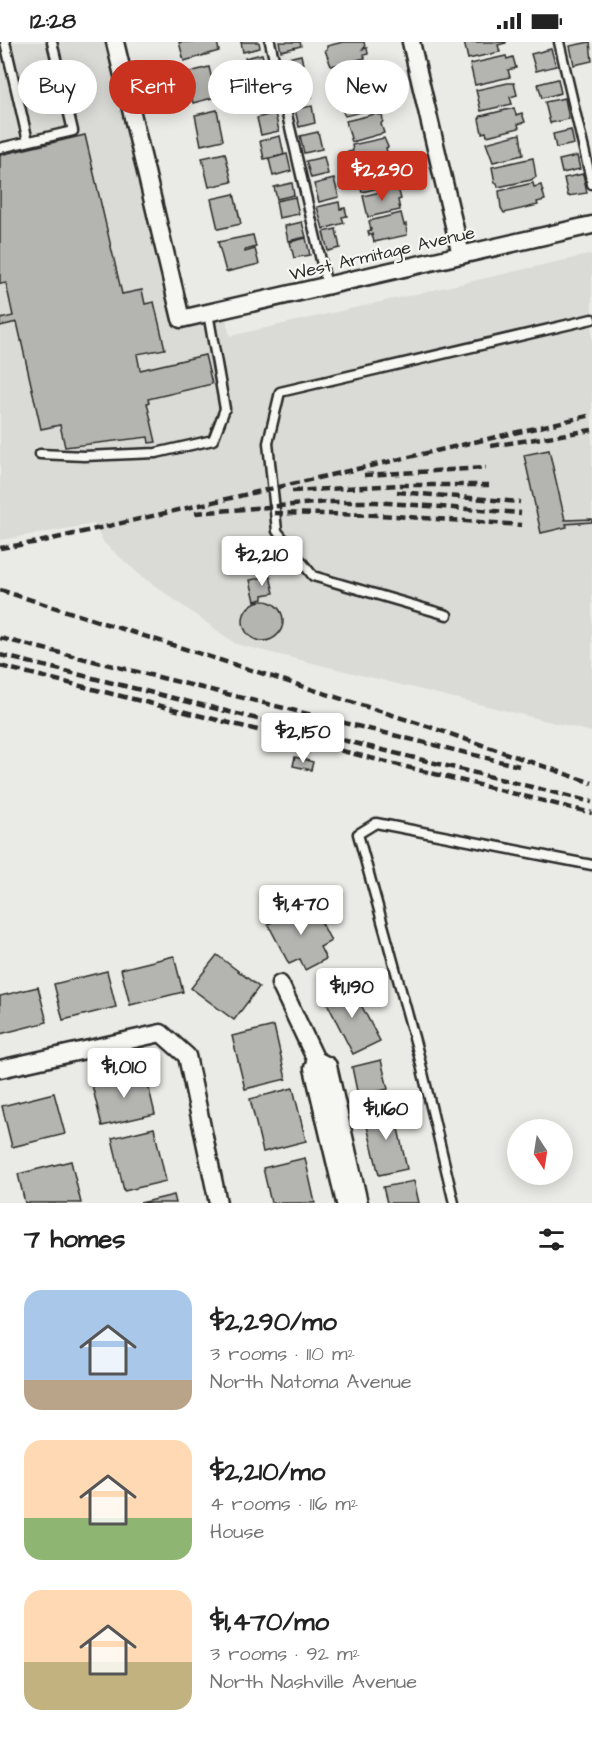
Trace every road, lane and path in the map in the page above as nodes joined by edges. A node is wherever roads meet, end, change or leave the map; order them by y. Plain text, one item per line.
1 (5, 42) edge
2 (52, 42) edge
3 (115, 42) edge
4 (270, 42) edge
5 (411, 42) edge
6 (559, 42) edge
7 (28, 141) junction
8 (0, 148) edge
9 (592, 184) edge
10 (592, 225) edge
11 (461, 255) junction
12 (327, 286) junction
13 (208, 313) junction
14 (592, 319) edge
15 (40, 454) dead end
16 (447, 615) dead end
17 (592, 865) edge
18 (280, 984) dead end
19 (316, 1060) junction
20 (0, 1070) edge
21 (218, 1203) edge
22 (345, 1203) edge
23 (359, 1203) edge
24 (454, 1203) edge

1 - 7 lane
2 - 7 lane
3 - 13 street, West Armitage Avenue
4 - 12 lane
5 - 11 street
6 - 9 lane
7 - 8 lane
10 - 11 street, West Armitage Avenue
11 - 12 street, West Armitage Avenue
12 - 13 street, West Armitage Avenue
13 - 15 lane
14 - 16 lane
17 - 24 lane
18 - 19 street
19 - 22 street
19 - 23 street
20 - 21 street

